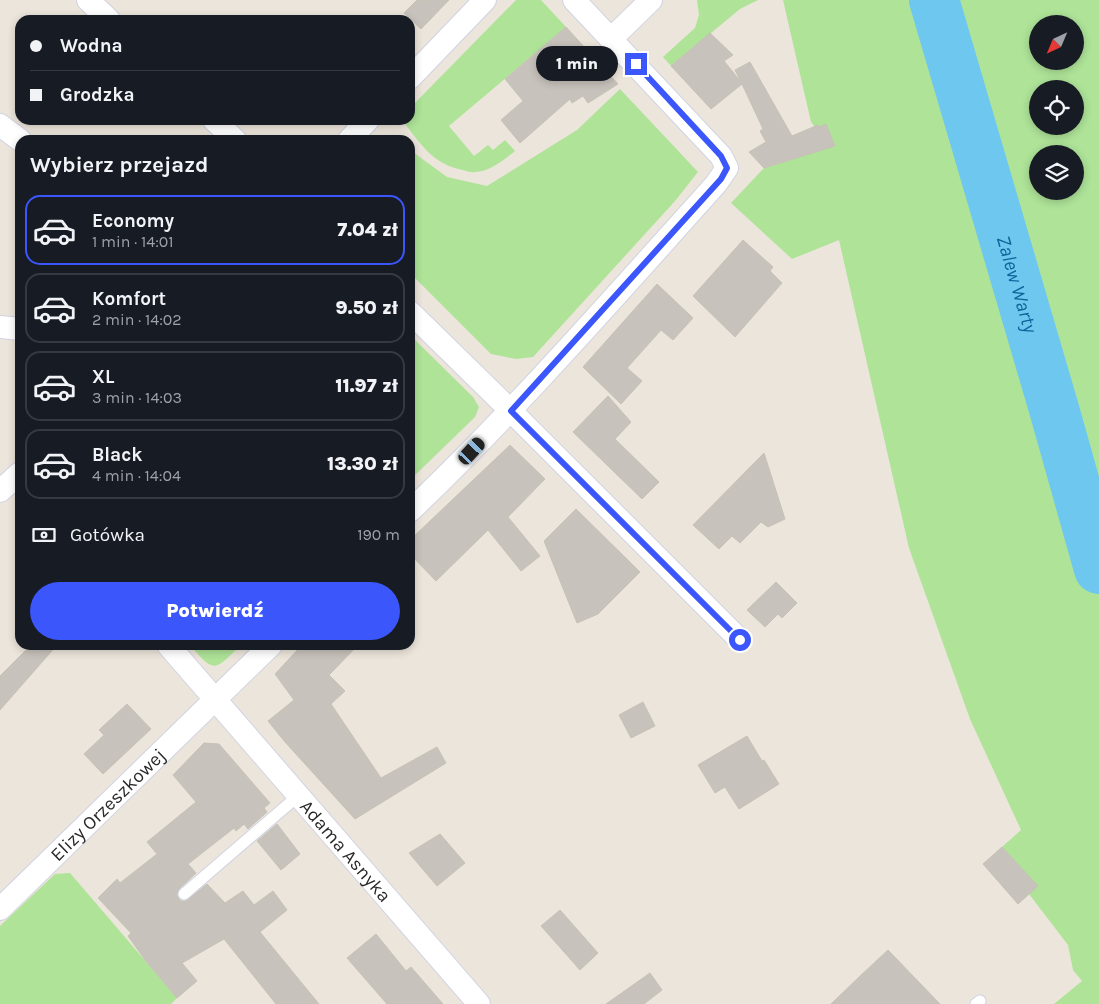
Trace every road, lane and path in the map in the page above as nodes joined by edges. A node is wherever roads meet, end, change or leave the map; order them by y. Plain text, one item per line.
1 (88, 0) edge
2 (485, 0) edge
3 (574, 0) edge
4 (651, 0) edge
5 (104, 15) edge
6 (612, 38) junction
7 (415, 73) edge
8 (0, 125) edge
9 (219, 125) edge
10 (363, 125) edge
11 (230, 135) edge
12 (354, 135) edge
13 (15, 136) edge
14 (415, 317) edge
15 (0, 327) edge
16 (15, 328) edge
17 (511, 411) junction
18 (15, 478) edge
19 (0, 491) edge
20 (415, 506) edge
21 (740, 640) dead end
22 (172, 650) edge
23 (265, 650) edge
24 (214, 699) junction
25 (298, 796) junction
26 (184, 894) dead end
27 (0, 909) edge
28 (479, 1004) edge

1 - 5 street
2 - 7 street
3 - 6 street
4 - 6 street
6 - 17 street
8 - 13 street
9 - 11 street
10 - 12 street
14 - 17 street
15 - 16 street
17 - 20 street
17 - 21 street
18 - 19 street
22 - 24 street, Adama Asnyka
23 - 24 street, Elizy Orzeszkowej
24 - 25 street, Adama Asnyka
24 - 27 street, Elizy Orzeszkowej
25 - 26 lane
25 - 28 street, Adama Asnyka

